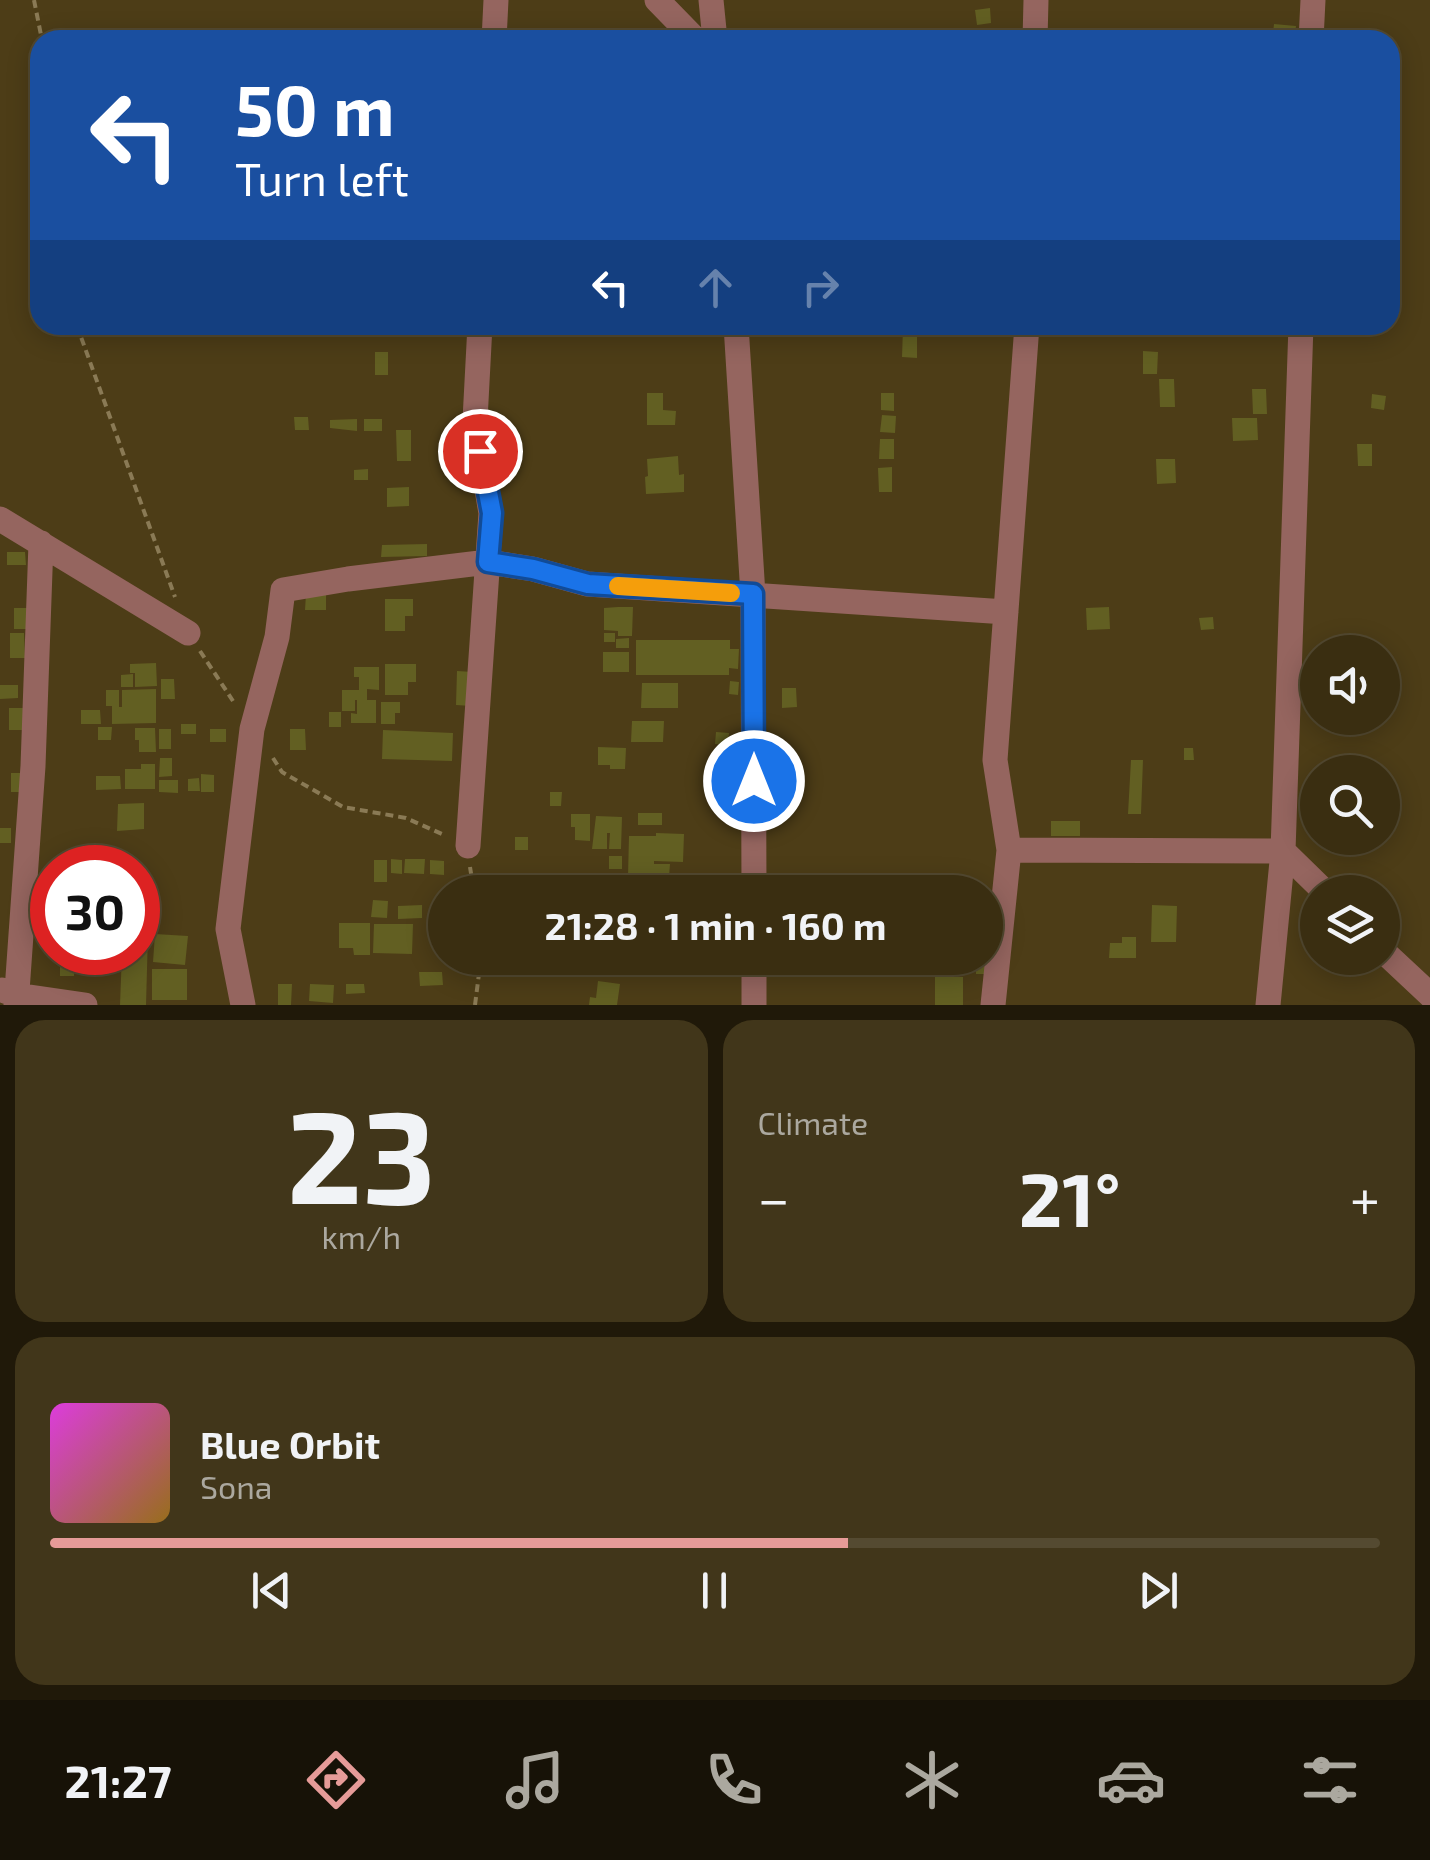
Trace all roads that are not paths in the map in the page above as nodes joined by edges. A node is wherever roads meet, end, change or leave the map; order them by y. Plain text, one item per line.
1 (496, 0) edge
2 (657, 0) edge
3 (712, 0) edge
4 (1036, 0) edge
5 (1313, 0) edge
6 (494, 30) edge
7 (686, 30) edge
8 (714, 30) edge
9 (1035, 30) edge
10 (1312, 30) edge
11 (479, 335) edge
12 (737, 335) edge
13 (1027, 335) edge
14 (1301, 335) edge
15 (0, 519) edge
16 (42, 542) junction
17 (488, 562) junction
18 (753, 594) junction
19 (1006, 612) junction
20 (188, 632) road end
21 (468, 846) road end
22 (1009, 850) junction
23 (1283, 851) junction
24 (754, 875) edge
25 (1308, 875) edge
26 (1400, 967) edge
27 (754, 975) edge
28 (1430, 995) edge
29 (11, 997) edge
30 (86, 1005) edge
31 (243, 1005) edge
32 (754, 1005) edge
33 (993, 1005) edge
34 (1268, 1005) edge

1 - 6 street
2 - 7 street
3 - 8 street
4 - 9 street
5 - 10 street
11 - 17 street
12 - 18 street
13 - 19 street
14 - 23 street
15 - 16 street
16 - 20 street
16 - 29 street
17 - 18 street
17 - 21 street
17 - 31 street
18 - 19 street
18 - 24 street
19 - 22 street
22 - 23 street
22 - 33 street
23 - 25 street
23 - 34 street
26 - 28 street
27 - 32 street
29 - 30 street

